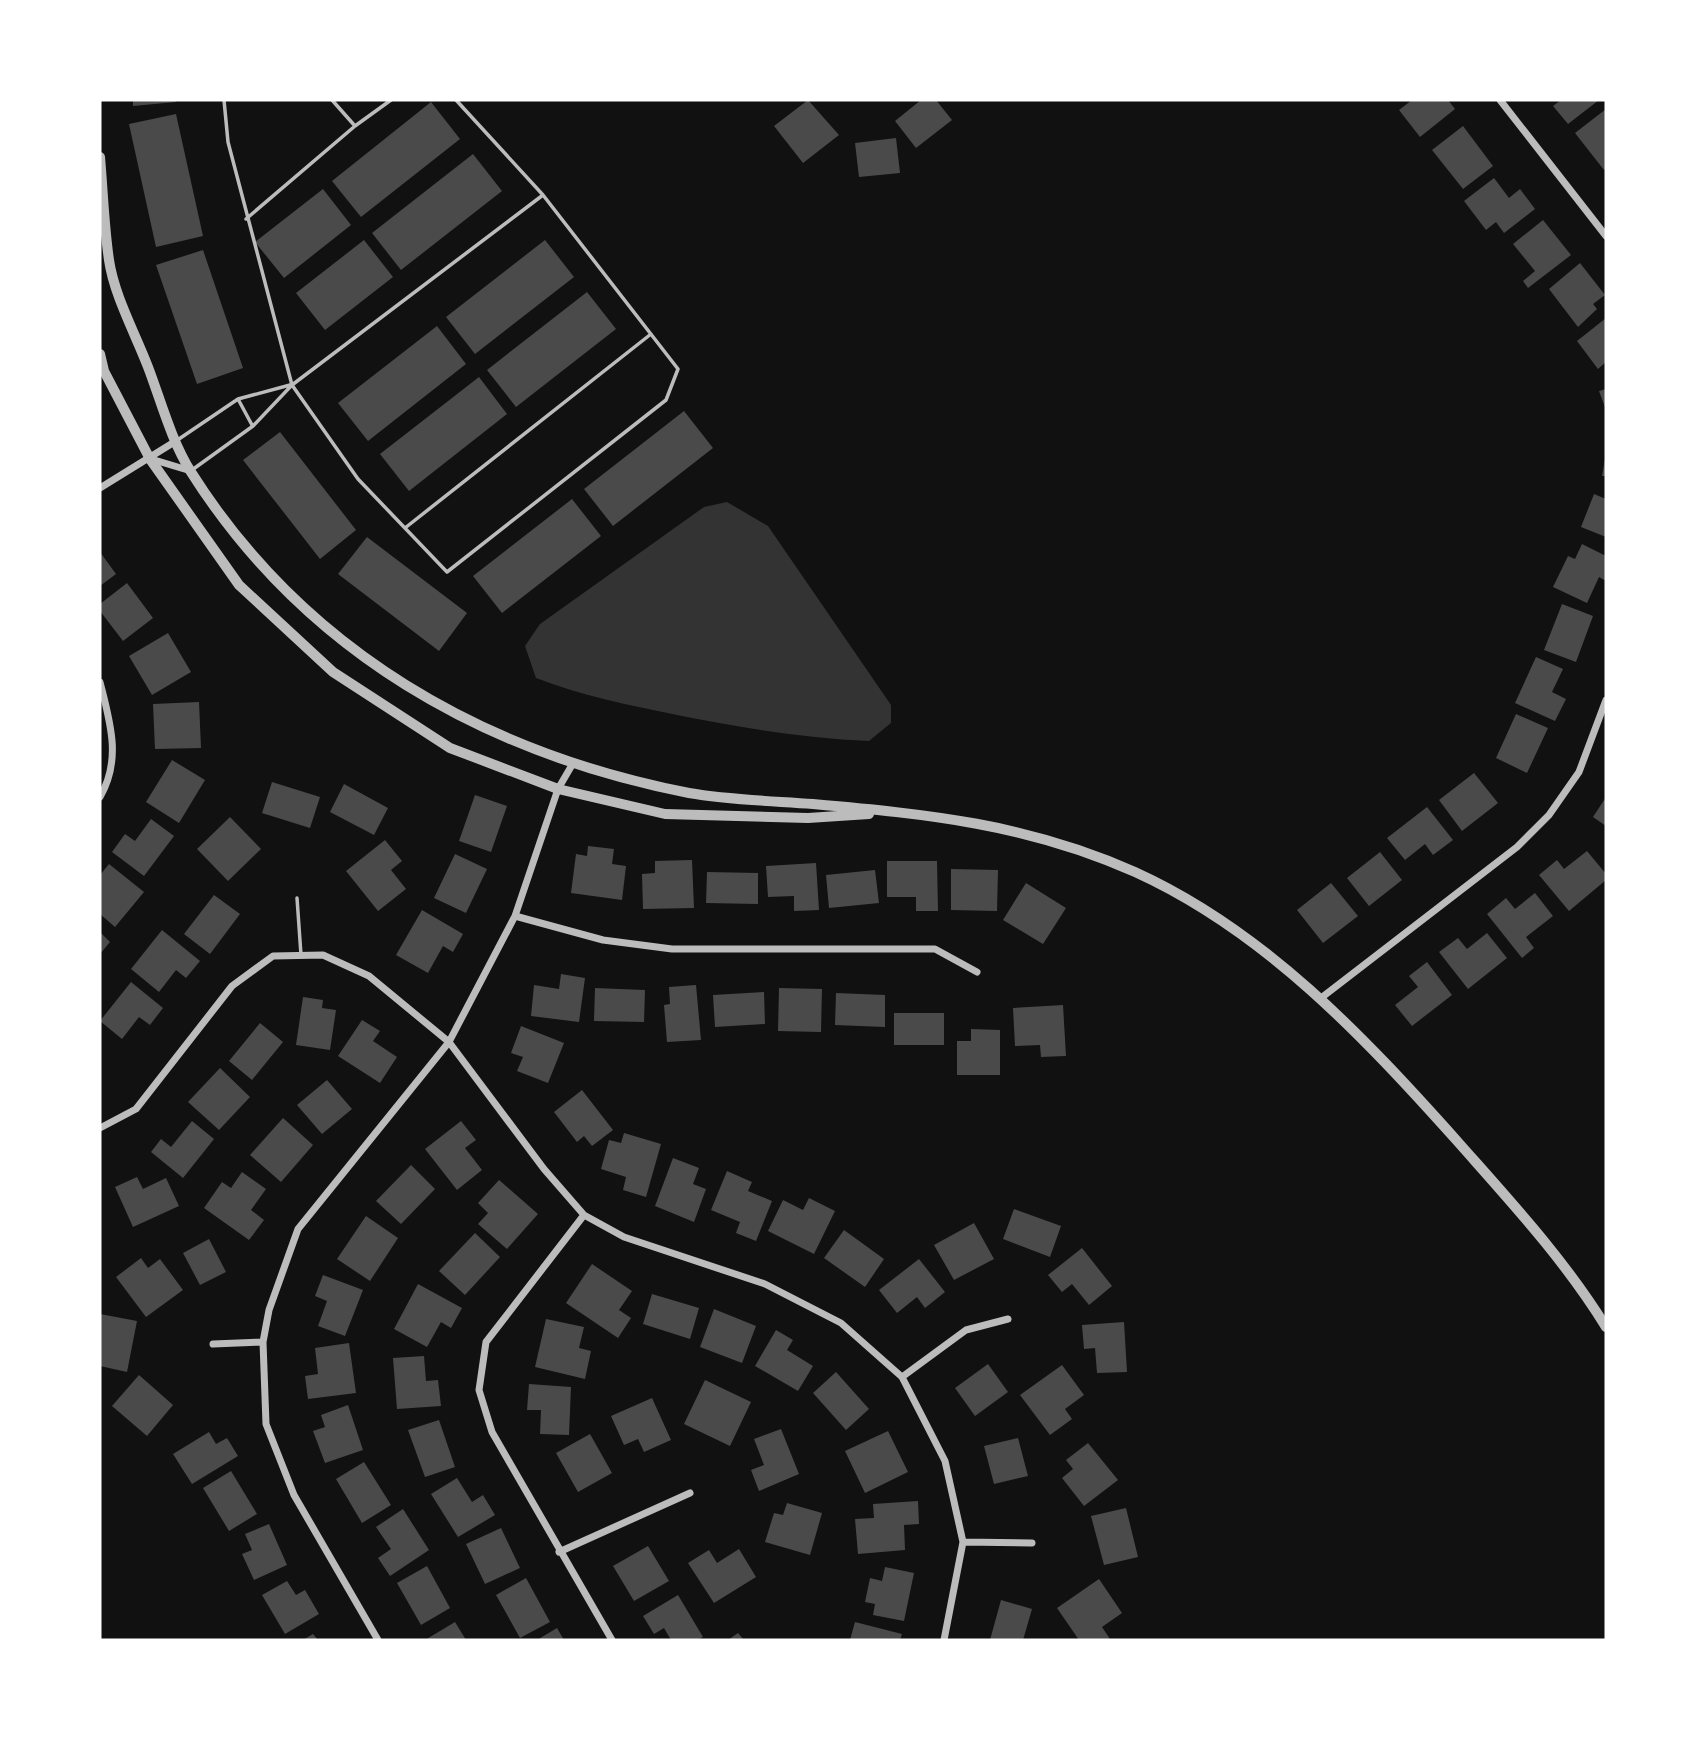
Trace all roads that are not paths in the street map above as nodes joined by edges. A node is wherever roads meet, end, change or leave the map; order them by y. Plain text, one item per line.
1 (224, 100) edge
2 (332, 100) edge
3 (391, 100) edge
4 (456, 100) edge
5 (1500, 100) edge
6 (355, 126) junction
7 (100, 157) edge
8 (542, 195) junction
9 (246, 219) junction
10 (1606, 236) edge
11 (651, 334) junction
12 (100, 354) edge
13 (292, 385) junction
14 (238, 399) junction
15 (253, 426) junction
16 (176, 441) junction
17 (150, 459) junction
18 (191, 471) junction
19 (100, 488) edge
20 (405, 528) junction
21 (100, 682) edge
22 (1606, 700) edge
23 (572, 765) junction
24 (558, 789) junction
25 (100, 797) edge
26 (905, 812) junction
27 (297, 898) dead end
28 (515, 916) junction
29 (301, 955) junction
30 (977, 972) dead end
31 (1321, 998) junction
32 (449, 1042) junction
33 (100, 1128) edge
34 (584, 1215) junction
35 (1008, 1320) dead end
36 (1606, 1327) edge
37 (263, 1342) junction
38 (213, 1344) dead end
39 (902, 1377) junction
40 (690, 1493) dead end
41 (963, 1542) junction
42 (1032, 1543) dead end
43 (559, 1552) junction
44 (378, 1640) edge
45 (612, 1640) edge
46 (944, 1640) edge

1 - 9 lane
2 - 6 lane
3 - 6 lane
4 - 8 lane
5 - 10 street
6 - 9 lane
7 - 16 street
8 - 11 lane
8 - 13 lane
9 - 13 lane
11 - 20 lane
11 - 20 lane
12 - 17 street
13 - 14 lane
13 - 15 lane
13 - 20 lane
14 - 15 lane
14 - 16 lane
15 - 18 lane
16 - 17 street
16 - 18 street
17 - 18 street
17 - 19 street
17 - 24 street
18 - 23 street
21 - 25 street
22 - 31 street
23 - 24 street
23 - 26 street
24 - 26 street
24 - 28 street
26 - 31 street
27 - 29 lane
28 - 30 street
28 - 32 street
29 - 32 street
29 - 33 street
31 - 36 street
32 - 34 street
32 - 37 street
34 - 39 street
34 - 43 street
35 - 39 street
37 - 38 street
37 - 44 street
39 - 41 street
40 - 43 street
41 - 42 street
41 - 46 street
43 - 45 street

